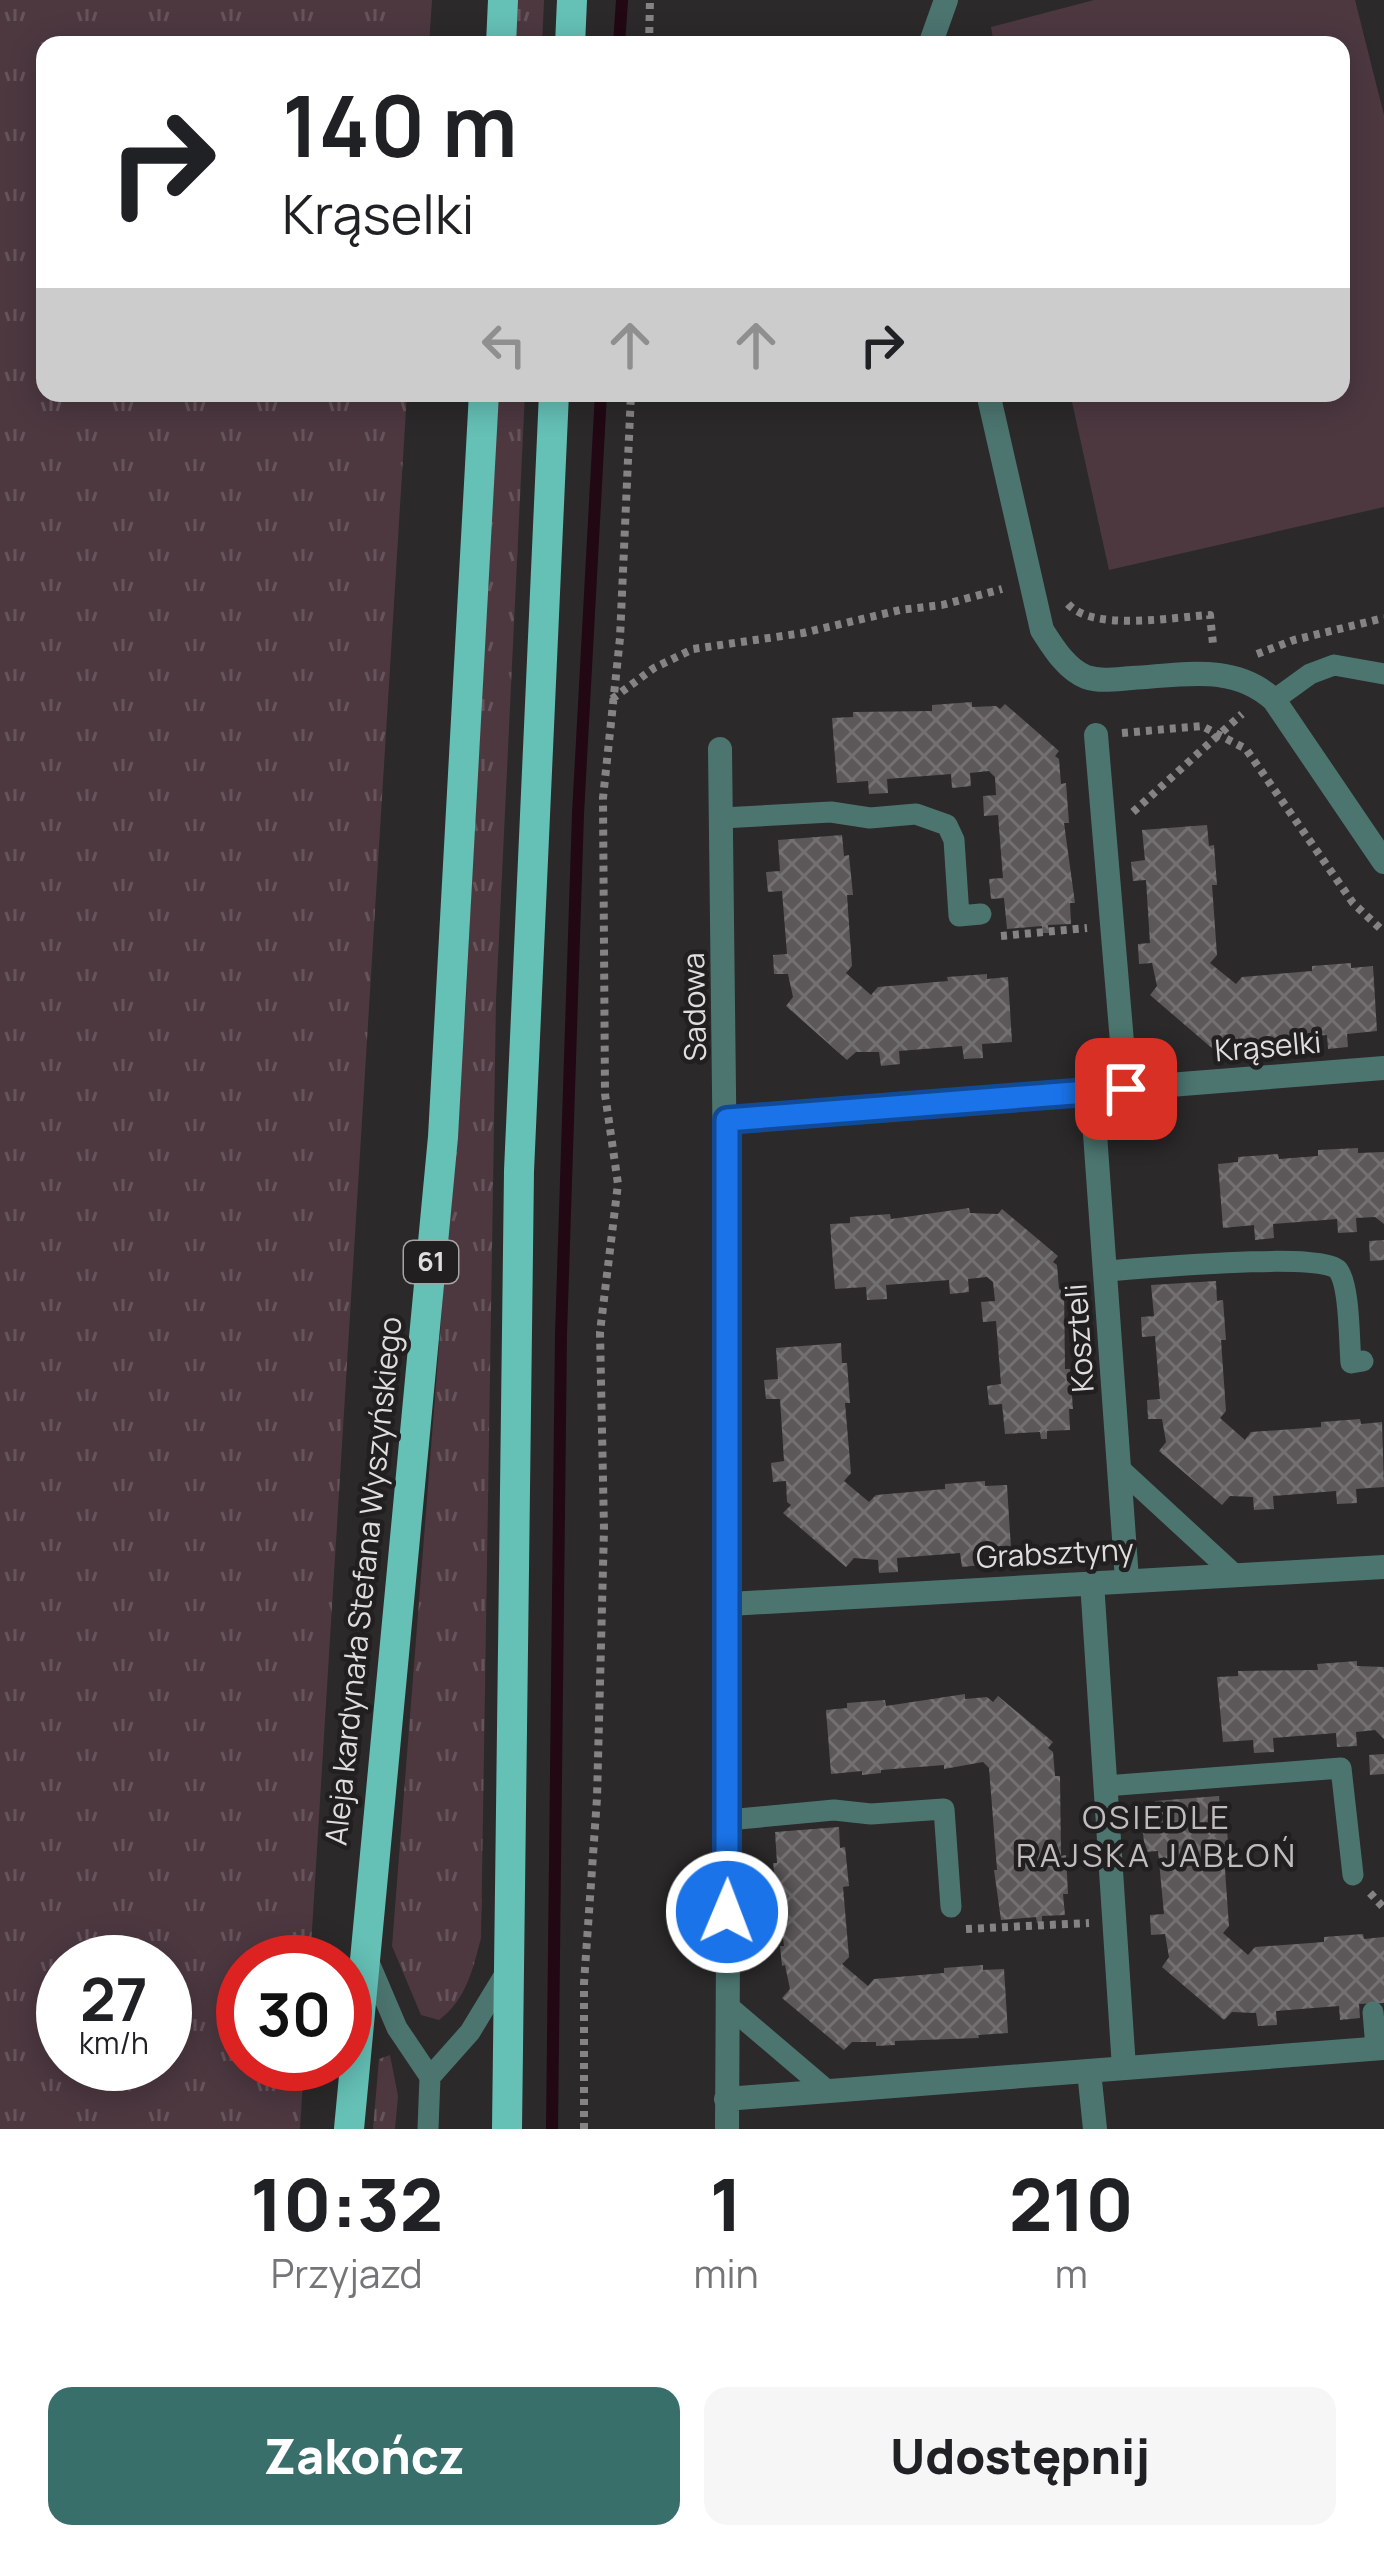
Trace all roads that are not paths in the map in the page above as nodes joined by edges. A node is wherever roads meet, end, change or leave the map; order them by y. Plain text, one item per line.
1 (503, 0) edge
2 (572, 0) edge
3 (946, 0) edge
4 (501, 36) edge
5 (570, 36) edge
6 (933, 36) edge
7 (484, 402) edge
8 (554, 402) edge
9 (990, 402) edge
10 (1384, 674) edge
11 (1279, 708) junction
12 (1096, 736) road end
13 (720, 749) dead end
14 (722, 818) junction
15 (1384, 862) edge
16 (982, 914) road end
17 (1384, 1068) edge
18 (1126, 1089) junction
19 (1092, 1092) junction
20 (727, 1120) junction
21 (1105, 1271) junction
22 (1363, 1361) dead end
23 (1119, 1468) junction
24 (1384, 1568) edge
25 (1234, 1574) junction
26 (1127, 1580) junction
27 (1092, 1582) junction
28 (730, 1604) junction
29 (1105, 1786) junction
30 (728, 1820) junction
31 (1353, 1875) dead end
32 (952, 1918) road end
33 (365, 1935) edge
34 (372, 1969) edge
35 (508, 1970) junction
36 (727, 2005) junction
37 (1373, 2012) dead end
38 (1380, 2048) edge
39 (1124, 2068) junction
40 (1089, 2071) junction
41 (430, 2077) junction
42 (352, 2091) edge
43 (827, 2091) junction
44 (725, 2099) junction
45 (349, 2129) edge
46 (428, 2129) edge
47 (507, 2129) edge
48 (727, 2129) edge
49 (1095, 2129) edge

1 - 4 main road
2 - 5 main road
3 - 6 street
7 - 33 main road, Aleja kardynała Stefana Wyszyńskiego / 61
8 - 35 main road
9 - 11 street
10 - 11 lane
11 - 15 street
12 - 18 street
13 - 14 street, Sadowa
14 - 16 lane
14 - 20 street, Sadowa
17 - 18 street, Krąselki
18 - 19 street, Krąselki
19 - 20 street, Krąselki
19 - 21 street, Koszteli
20 - 28 street, Sadowa
21 - 22 lane
21 - 23 street, Koszteli
23 - 25 lane
23 - 26 street, Koszteli
24 - 25 street, Grabsztyny
25 - 26 street, Grabsztyny
26 - 27 street, Grabsztyny
27 - 28 street, Grabsztyny
27 - 29 street
28 - 30 street, Sadowa
29 - 31 lane
29 - 39 street
30 - 32 lane
30 - 36 street, Sadowa
34 - 41 lane
35 - 41 lane
35 - 47 main road
36 - 43 lane
36 - 44 street, Sadowa
37 - 38 lane
38 - 39 street
39 - 40 street
40 - 43 street
40 - 49 street
41 - 46 lane
42 - 45 main road, Aleja kardynała Stefana Wyszyńskiego / 61
43 - 44 street
44 - 48 street, Sadowa

